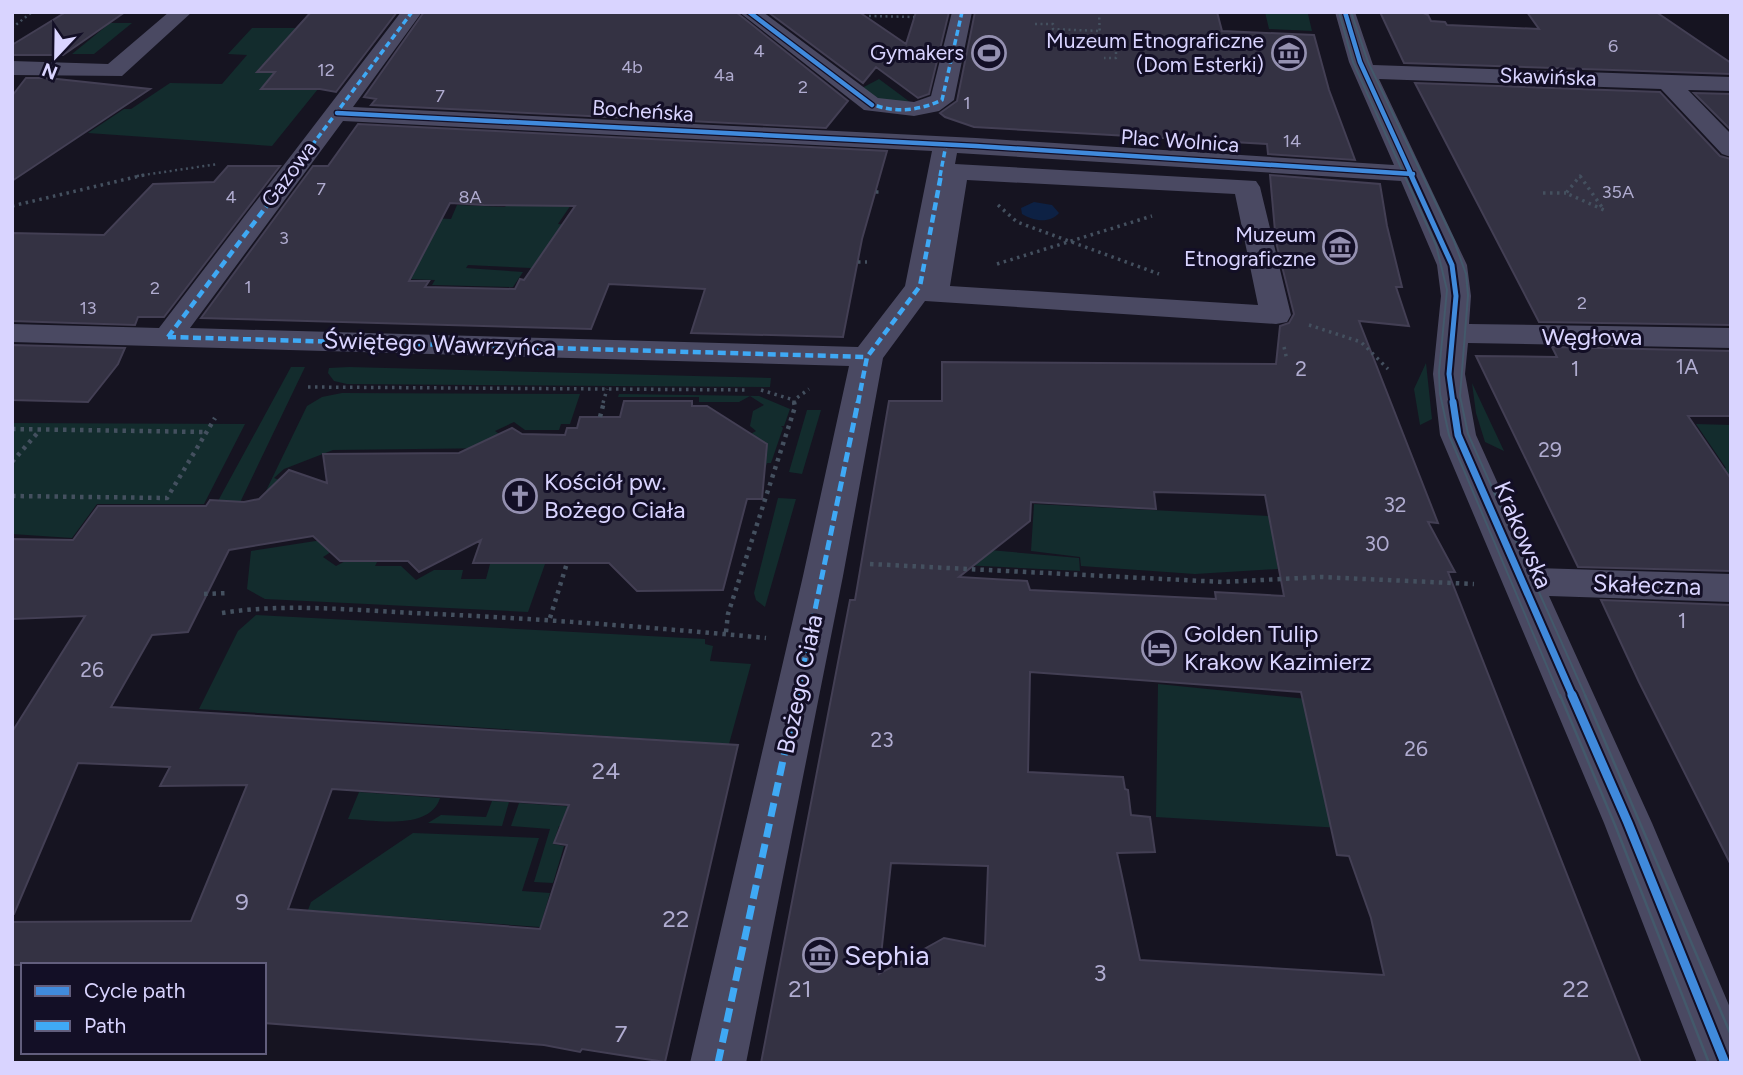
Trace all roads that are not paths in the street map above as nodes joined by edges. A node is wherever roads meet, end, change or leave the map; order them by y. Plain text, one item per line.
1 (182, 12) edge
2 (412, 12) edge
3 (749, 12) edge
4 (962, 12) edge
5 (1345, 12) edge
6 (12, 68) edge
7 (1365, 72) junction
8 (1667, 81) junction
9 (1731, 84) edge
10 (337, 113) junction
11 (946, 145) junction
12 (1731, 149) edge
13 (1412, 174) junction
14 (901, 315) junction
15 (1453, 333) junction
16 (12, 334) edge
17 (167, 337) junction
18 (1279, 337) junction
19 (1731, 338) edge
20 (867, 357) junction
21 (1521, 581) junction
22 (1731, 588) edge
23 (1725, 1051) edge
24 (718, 1063) edge

1 - 6 street
2 - 10 street, Gazowa
3 - 4 street
5 - 7 street, Krakowska
7 - 8 street, Skawińska
7 - 13 street, Krakowska
8 - 9 street, Skawińska
8 - 12 street
10 - 11 street, Bocheńska
10 - 17 street, Gazowa
11 - 13 street, Plac Wolnica
11 - 14 street
13 - 15 street, Krakowska
14 - 18 street
14 - 20 street, Bożego Ciała
15 - 19 street, Węgłowa
15 - 21 street, Krakowska
16 - 17 street, Świętego Wawrzyńca
17 - 20 street, Świętego Wawrzyńca
18 - 18 street, Plac Wolnica
20 - 24 street, Bożego Ciała
21 - 22 street, Skałeczna
21 - 23 street, Krakowska

